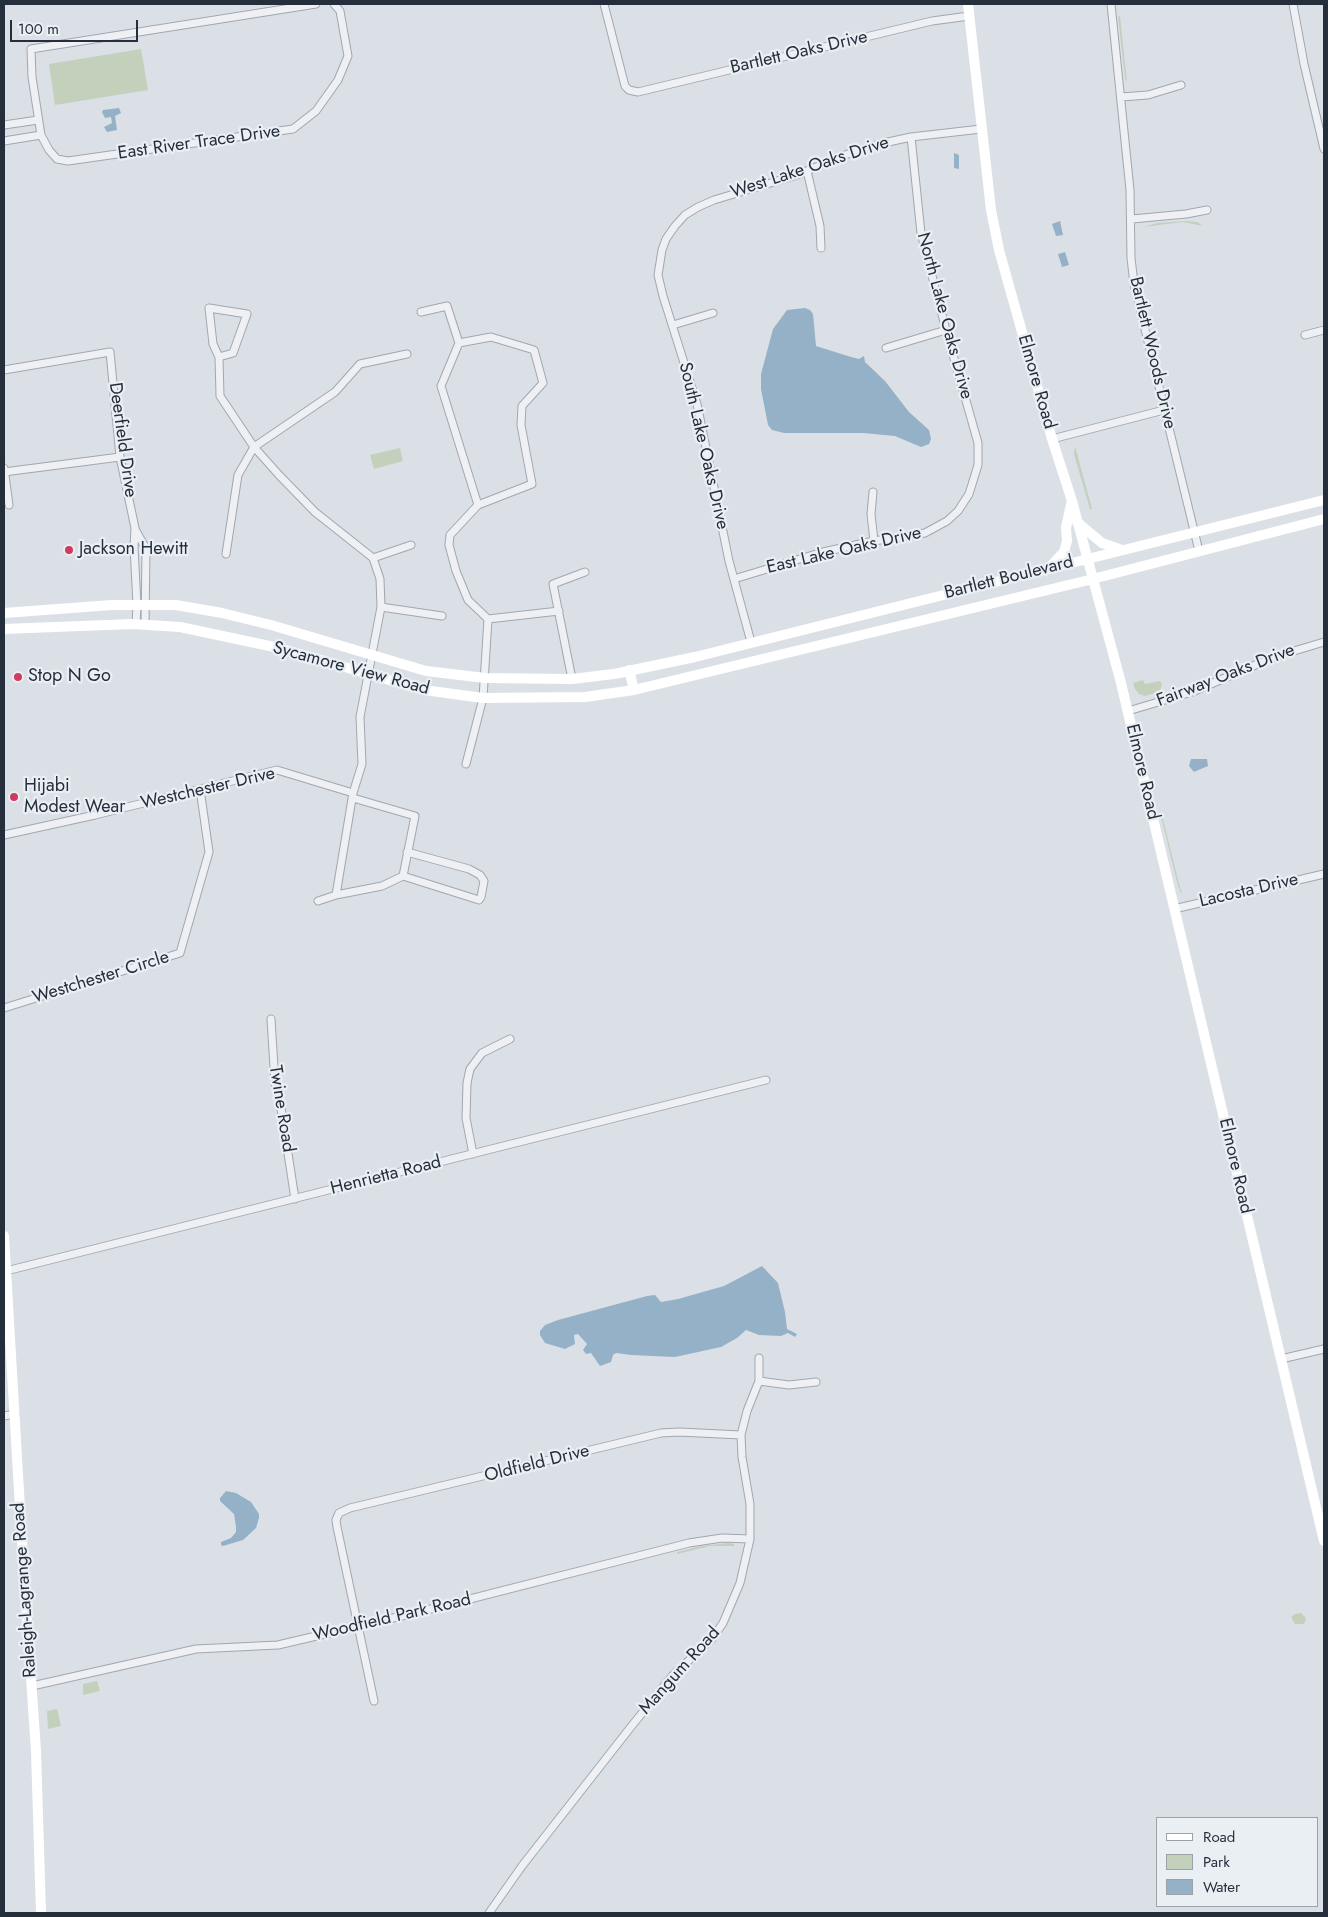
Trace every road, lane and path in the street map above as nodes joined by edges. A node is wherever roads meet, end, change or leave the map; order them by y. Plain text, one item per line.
1 (316, 4) edge
2 (334, 4) edge
3 (604, 4) edge
4 (968, 4) edge
5 (1111, 4) edge
6 (1293, 4) edge
7 (969, 16) junction
8 (1181, 86) dead end
9 (1121, 97) junction
10 (38, 120) junction
11 (4, 125) edge
12 (981, 129) junction
13 (41, 135) junction
14 (911, 137) junction
15 (4, 141) edge
16 (1324, 148) edge
17 (807, 171) junction
18 (1207, 210) dead end
19 (1132, 219) junction
20 (821, 248) dead end
21 (662, 250) joint
22 (421, 312) dead end
23 (713, 313) dead end
24 (673, 326) junction
25 (946, 330) junction
26 (1324, 330) edge
27 (1305, 334) dead end
28 (459, 343) junction
29 (886, 348) dead end
30 (407, 354) dead end
31 (219, 357) junction
32 (4, 370) edge
33 (1164, 410) junction
34 (1052, 440) junction
35 (254, 447) junction
36 (120, 457) junction
37 (4, 470) edge
38 (873, 492) dead end
39 (969, 494) joint
40 (1324, 500) edge
41 (1072, 501) junction
42 (9, 505) dead end
43 (478, 505) junction
44 (1324, 519) edge
45 (1077, 522) junction
46 (135, 528) junction
47 (1194, 533) junction
48 (874, 541) junction
49 (411, 545) dead end
50 (1123, 550) junction
51 (1199, 551) junction
52 (226, 554) dead end
53 (373, 558) junction
54 (1086, 559) junction
55 (1049, 569) junction
56 (585, 572) dead end
57 (734, 579) junction
58 (1092, 579) junction
59 (90, 606) junction
60 (141, 606) junction
61 (381, 607) junction
62 (892, 608) junction
63 (559, 611) junction
64 (28, 612) junction
65 (4, 613) edge
66 (442, 616) dead end
67 (488, 619) junction
68 (140, 624) junction
69 (92, 625) junction
70 (896, 626) junction
71 (28, 628) junction
72 (4, 629) edge
73 (752, 642) junction
74 (1324, 642) edge
75 (695, 657) joint
76 (371, 660) junction
77 (629, 670) junction
78 (697, 674) joint
79 (368, 675) junction
80 (572, 679) junction
81 (484, 682) junction
82 (634, 690) junction
83 (483, 698) junction
84 (1128, 711) junction
85 (466, 764) dead end
86 (200, 789) junction
87 (353, 796) junction
88 (4, 835) edge
89 (407, 852) junction
90 (1324, 874) edge
91 (403, 876) junction
92 (336, 895) junction
93 (318, 901) dead end
94 (1174, 909) junction
95 (4, 1008) edge
96 (271, 1019) dead end
97 (510, 1038) dead end
98 (766, 1080) dead end
99 (473, 1154) junction
100 (295, 1198) junction
101 (4, 1236) edge
102 (6, 1271) junction
103 (1324, 1350) edge
104 (759, 1358) dead end
105 (1280, 1359) junction
106 (759, 1381) junction
107 (816, 1382) dead end
108 (14, 1414) junction
109 (4, 1416) edge
110 (741, 1435) junction
111 (750, 1539) junction
112 (1324, 1541) edge
113 (358, 1626) junction
114 (32, 1686) junction
115 (374, 1701) dead end
116 (41, 1913) edge
117 (488, 1913) edge

1 - 10 street, East River Trace Drive
2 - 13 street, East River Trace Drive
3 - 7 street, Bartlett Oaks Drive
4 - 7 main road, Elmore Road
5 - 9 street, Bartlett Woods Drive
6 - 16 street
7 - 12 main road, Elmore Road
8 - 9 street
9 - 19 street, Bartlett Woods Drive
10 - 11 street
10 - 13 street, East River Trace Drive
12 - 14 street, West Lake Oaks Drive
12 - 34 main road, Elmore Road
13 - 15 street
14 - 17 street, West Lake Oaks Drive
14 - 25 street, North Lake Oaks Drive
17 - 20 street
17 - 21 street, West Lake Oaks Drive
18 - 19 street
19 - 33 street, Bartlett Woods Drive
21 - 24 street, South Lake Oaks Drive
22 - 28 street
23 - 24 street
24 - 57 street, South Lake Oaks Drive
25 - 29 street
25 - 39 street, North Lake Oaks Drive
26 - 27 street
28 - 43 street
28 - 43 street
30 - 35 street
31 - 31 street
31 - 35 street
32 - 36 street, Deerfield Drive
33 - 34 street
33 - 47 street, Bartlett Woods Drive
34 - 41 main road, Elmore Road
35 - 52 street
35 - 53 street
36 - 37 street
36 - 46 street, Deerfield Drive
37 - 42 street
38 - 48 street
39 - 48 street, East Lake Oaks Drive
40 - 47 main road, Bartlett Boulevard
41 - 45 main road, Elmore Road
41 - 55 main road
43 - 67 street
44 - 51 main road, Bartlett Boulevard
45 - 50 main road
45 - 54 main road, Elmore Road
46 - 60 street, Deerfield Drive
46 - 60 street, Deerfield Drive
47 - 50 main road, Bartlett Boulevard
47 - 51 street, Bartlett Woods Drive
48 - 57 street, East Lake Oaks Drive
49 - 53 street
50 - 54 main road, Bartlett Boulevard
51 - 58 main road, Bartlett Boulevard
53 - 61 street
54 - 55 main road, Bartlett Boulevard
54 - 58 main road, Elmore Road
55 - 62 main road, Bartlett Boulevard
56 - 63 street
57 - 73 street, South Lake Oaks Drive
58 - 70 main road, Bartlett Boulevard
58 - 84 main road, Elmore Road
59 - 60 main road, Sycamore View Road
59 - 64 main road, Sycamore View Road
59 - 69 main road
60 - 68 street, Deerfield Drive
60 - 76 main road, Sycamore View Road
61 - 66 street
61 - 76 street
62 - 70 main road
62 - 73 main road, Bartlett Boulevard
63 - 67 street
63 - 80 street
64 - 65 main road, Sycamore View Road
64 - 71 main road
67 - 81 street
68 - 69 main road, Sycamore View Road
68 - 79 main road, Sycamore View Road
69 - 71 main road, Sycamore View Road
70 - 78 main road, Bartlett Boulevard
71 - 72 main road, Sycamore View Road
73 - 75 main road, Bartlett Boulevard
74 - 84 street, Fairway Oaks Drive
75 - 77 main road, Sycamore View Road
76 - 79 street
76 - 81 main road, Sycamore View Road
77 - 80 main road, Sycamore View Road
77 - 82 main road
78 - 82 main road, Sycamore View Road
79 - 83 main road, Sycamore View Road
79 - 87 street
80 - 81 main road, Sycamore View Road
81 - 83 street
82 - 83 main road, Sycamore View Road
83 - 85 street
84 - 94 main road, Elmore Road
86 - 87 street, Westchester Drive
86 - 88 street, Westchester Drive
86 - 95 street, Westchester Circle
87 - 89 street, Westchester Drive
87 - 92 street
89 - 91 street
89 - 91 street
90 - 94 street, Lacosta Drive
91 - 92 street
92 - 93 street
94 - 105 main road, Elmore Road
96 - 100 street, Twine Road
97 - 99 street
98 - 99 street, Henrietta Road
99 - 100 street, Henrietta Road
100 - 102 street, Henrietta Road
101 - 102 main road, Raleigh-Lagrange Road
102 - 108 main road, Raleigh-Lagrange Road
103 - 105 street
104 - 106 street, Mangum Road
105 - 112 main road, Elmore Road
106 - 107 street
106 - 110 street, Mangum Road
108 - 109 street
108 - 114 main road, Raleigh-Lagrange Road
110 - 111 street, Mangum Road
110 - 113 street, Oldfield Drive
111 - 113 street, Woodfield Park Road
111 - 117 street, Mangum Road
113 - 114 street, Woodfield Park Road
113 - 115 street
114 - 116 main road, Raleigh-Lagrange Road

